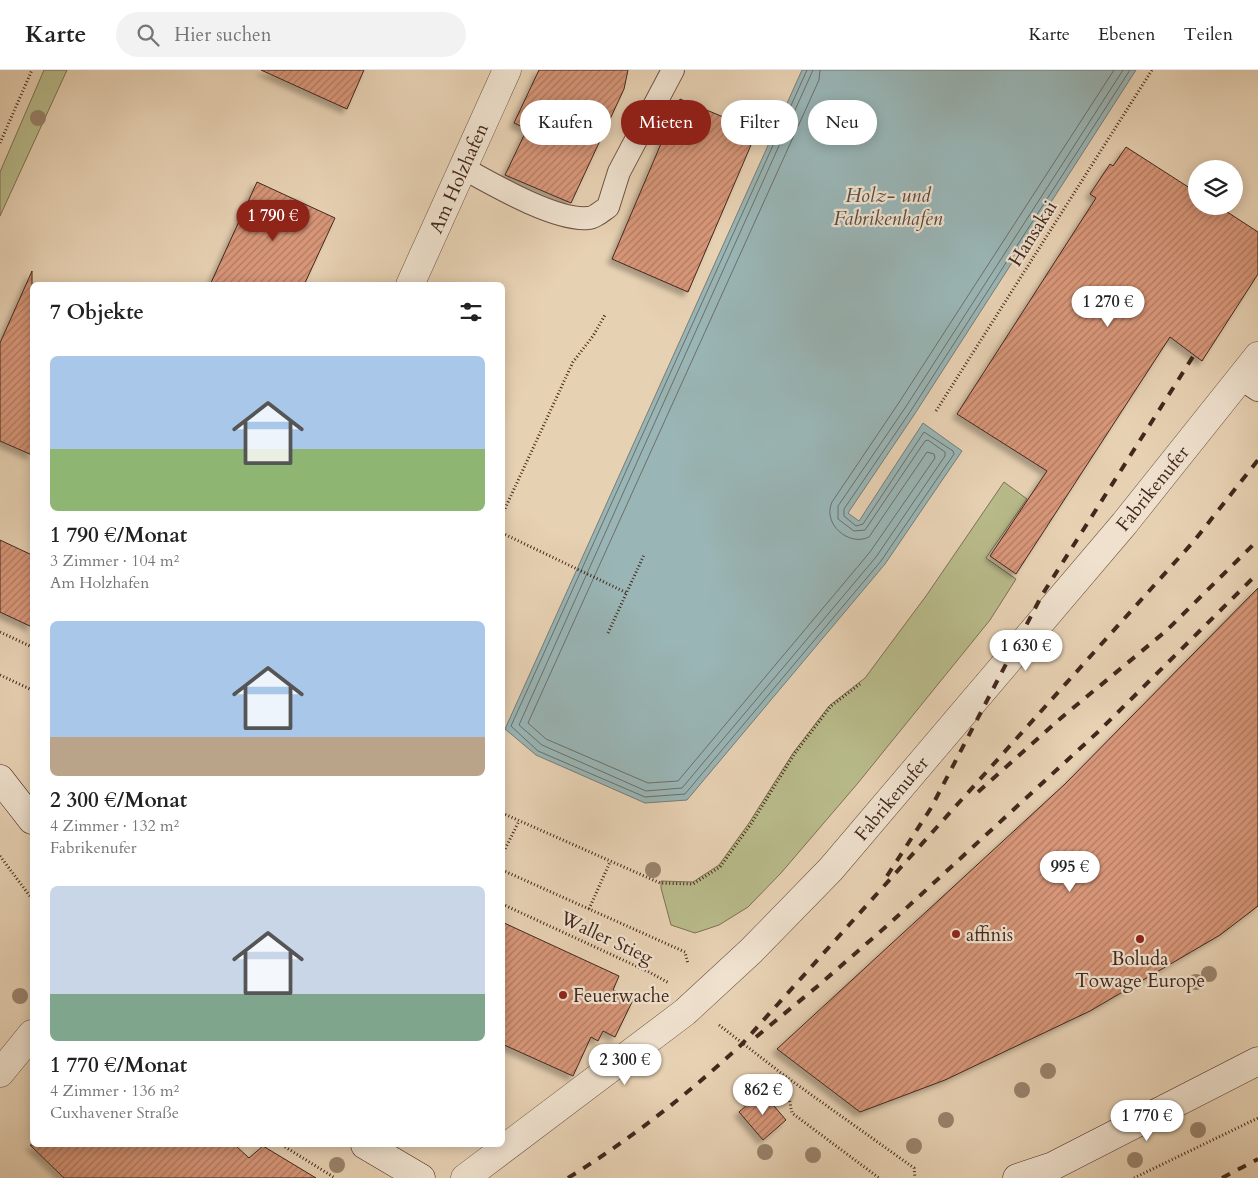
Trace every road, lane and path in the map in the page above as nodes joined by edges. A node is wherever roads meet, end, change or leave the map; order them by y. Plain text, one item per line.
1 (32, 70) edge
2 (507, 70) edge
3 (673, 70) edge
4 (1152, 70) edge
5 (0, 144) edge
6 (462, 168) junction
7 (411, 282) edge
8 (605, 315) dead end
9 (1258, 356) edge
10 (1249, 384) edge
11 (936, 411) dead end
12 (505, 509) edge
13 (505, 534) edge
14 (644, 555) dead end
15 (627, 594) junction
16 (0, 632) edge
17 (608, 633) dead end
18 (30, 646) edge
19 (0, 675) edge
20 (860, 684) dead end
21 (30, 689) edge
22 (0, 779) edge
23 (505, 814) edge
24 (30, 817) edge
25 (519, 821) junction
26 (505, 850) edge
27 (0, 856) edge
28 (610, 862) junction
29 (30, 896) edge
30 (505, 905) edge
31 (589, 909) dead end
32 (698, 1001) junction
33 (30, 1036) edge
34 (1258, 1061) edge
35 (0, 1074) edge
36 (785, 1076) dead end
37 (1258, 1118) edge
38 (285, 1147) edge
39 (368, 1147) edge
40 (335, 1178) edge
41 (421, 1178) edge
42 (465, 1178) edge
43 (879, 1178) edge
44 (1017, 1178) edge
45 (1134, 1178) edge

1 - 5 path
2 - 6 street, Am Holzhafen
3 - 6 lane
4 - 11 path, Hansakai
6 - 7 street, Am Holzhafen
8 - 12 path
9 - 10 street, Fabrikenufer
10 - 32 street, Fabrikenufer
13 - 15 path
14 - 15 path
15 - 17 path
16 - 18 path
19 - 21 path
20 - 28 path
22 - 24 street
23 - 25 path
25 - 26 path
25 - 28 path
27 - 29 path
28 - 31 path
30 - 32 path, Waller Stieg
32 - 42 street, Fabrikenufer
33 - 35 street
34 - 44 street
36 - 43 path
37 - 45 path
38 - 40 path
39 - 41 street

